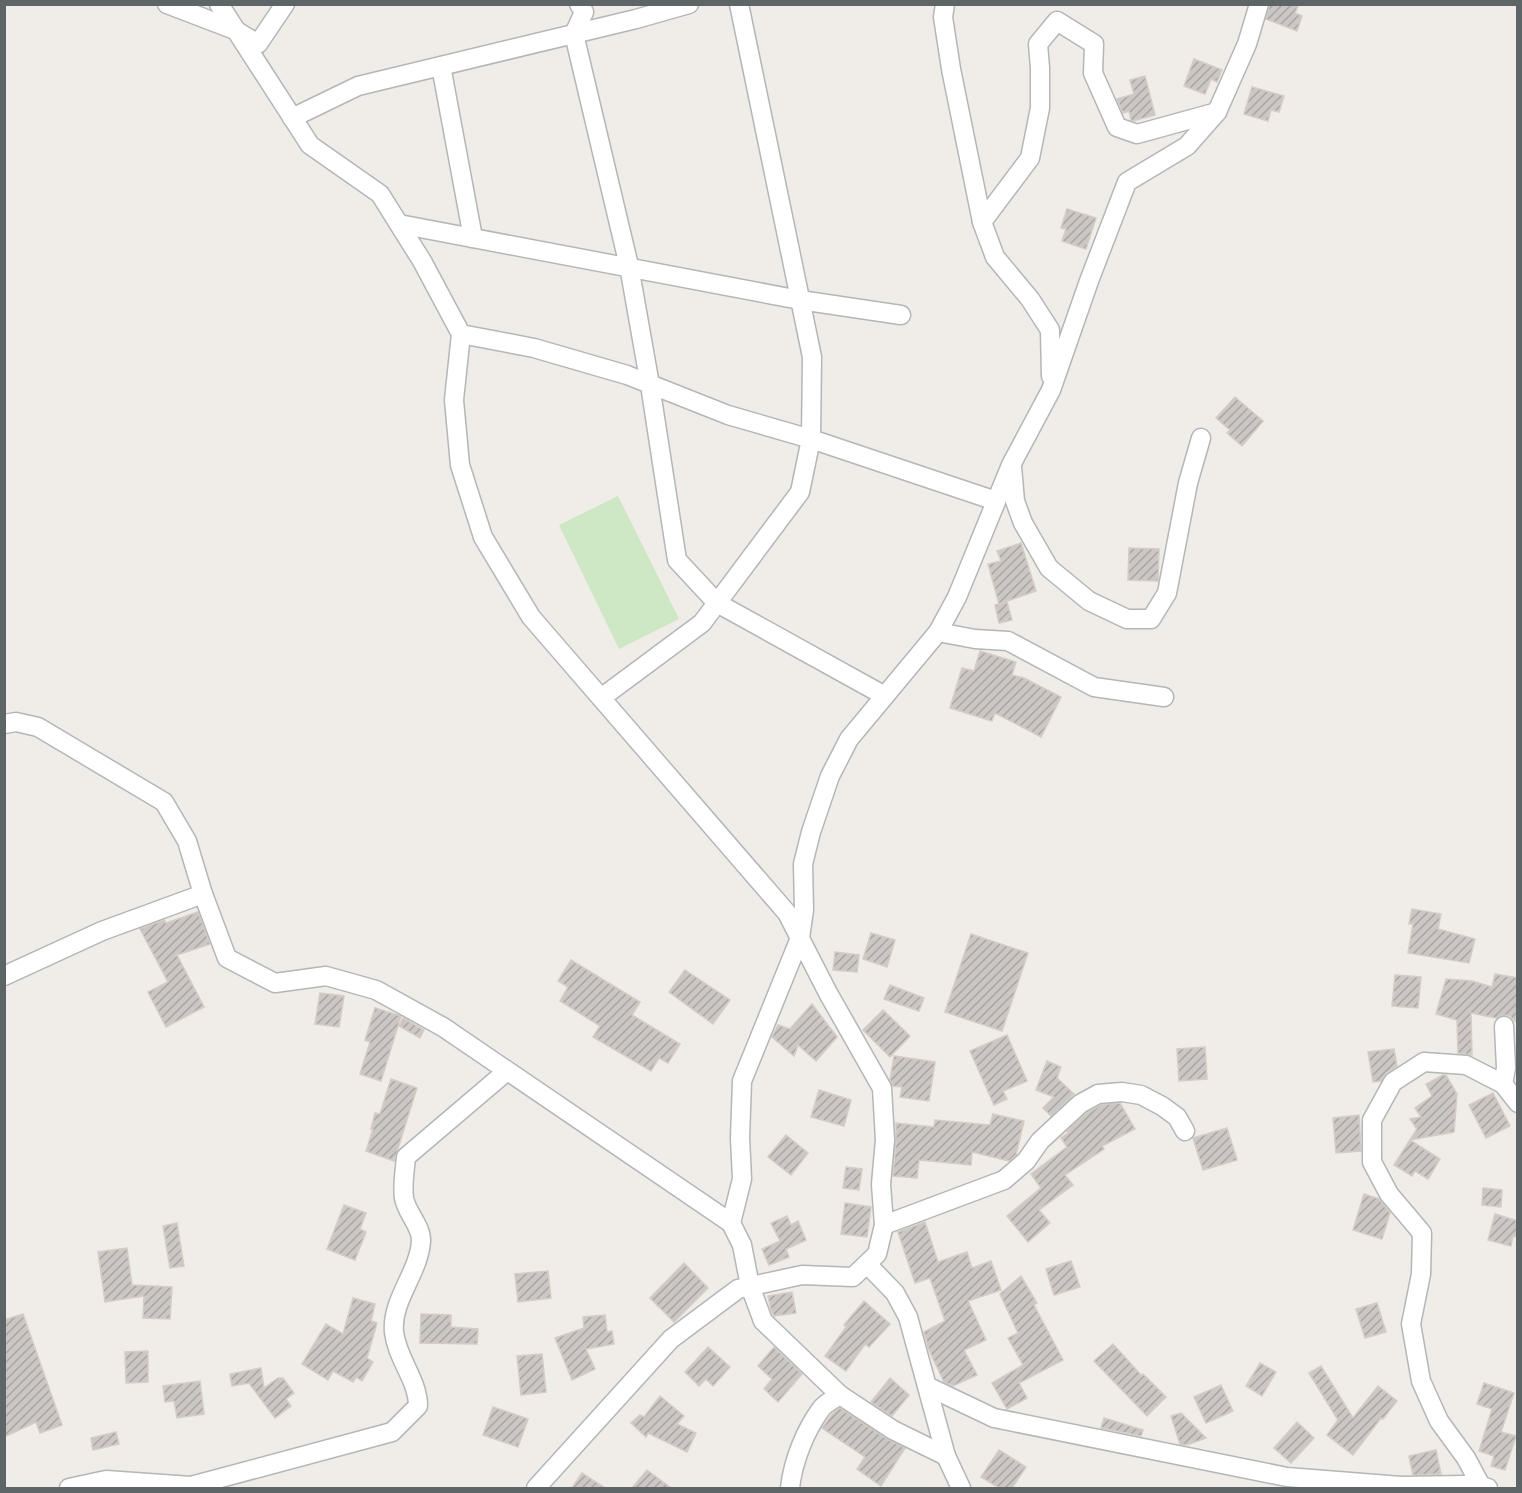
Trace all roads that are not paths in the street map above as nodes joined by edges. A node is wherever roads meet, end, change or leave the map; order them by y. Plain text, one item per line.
1 (167, 4) edge
2 (219, 4) edge
3 (285, 4) edge
4 (579, 4) edge
5 (689, 4) edge
6 (739, 4) edge
7 (945, 4) edge
8 (1259, 4) edge
9 (657, 9) edge
10 (235, 30) junction
11 (574, 34) junction
12 (441, 66) junction
13 (1217, 112) junction
14 (292, 118) junction
15 (981, 222) junction
16 (399, 224) junction
17 (473, 238) junction
18 (629, 266) junction
19 (800, 300) junction
20 (901, 315) dead end
21 (461, 334) junction
22 (650, 385) junction
23 (1051, 390) junction
24 (1201, 438) dead end
25 (812, 439) junction
26 (1011, 465) junction
27 (996, 501) junction
28 (717, 603) junction
29 (938, 632) junction
30 (885, 696) junction
31 (1164, 697) dead end
32 (601, 698) junction
33 (4, 724) edge
34 (203, 894) junction
35 (800, 938) junction
36 (4, 976) edge
37 (1503, 1026) dead end
38 (507, 1071) junction
39 (1503, 1084) junction
40 (1518, 1103) edge
41 (1185, 1131) dead end
42 (731, 1223) junction
43 (884, 1225) junction
44 (867, 1264) junction
45 (750, 1286) junction
46 (928, 1388) junction
47 (840, 1395) junction
48 (945, 1456) junction
49 (192, 1487) edge
50 (1485, 1487) edge
51 (69, 1488) edge
52 (536, 1488) edge
53 (790, 1488) edge
54 (961, 1488) edge

1 - 10 street
2 - 10 street
3 - 10 street
4 - 11 street
5 - 9 street
6 - 19 street
7 - 15 street
8 - 13 street
9 - 11 street
10 - 14 street
11 - 12 street
11 - 18 street
12 - 14 street
12 - 17 street
13 - 15 street
13 - 23 street
14 - 16 street
15 - 23 street
16 - 17 street
16 - 21 street
17 - 18 street
18 - 19 street
18 - 22 street
19 - 20 street
19 - 25 street
21 - 22 street
21 - 32 street
22 - 25 street
22 - 28 street
23 - 26 street
24 - 26 street
25 - 27 street
25 - 28 street
26 - 27 street
27 - 29 street
28 - 30 street
28 - 32 street
29 - 30 street
29 - 31 street
30 - 35 street
32 - 35 street
33 - 34 street
34 - 36 street
34 - 38 street
35 - 42 street
35 - 43 street
37 - 39 street
38 - 42 street
38 - 49 street
39 - 40 street
39 - 50 street
41 - 43 street
42 - 45 street
43 - 44 street
44 - 45 street
44 - 46 street
45 - 47 street
45 - 52 street
46 - 48 street
46 - 50 street
47 - 48 street
47 - 53 street
48 - 54 street
49 - 51 street

